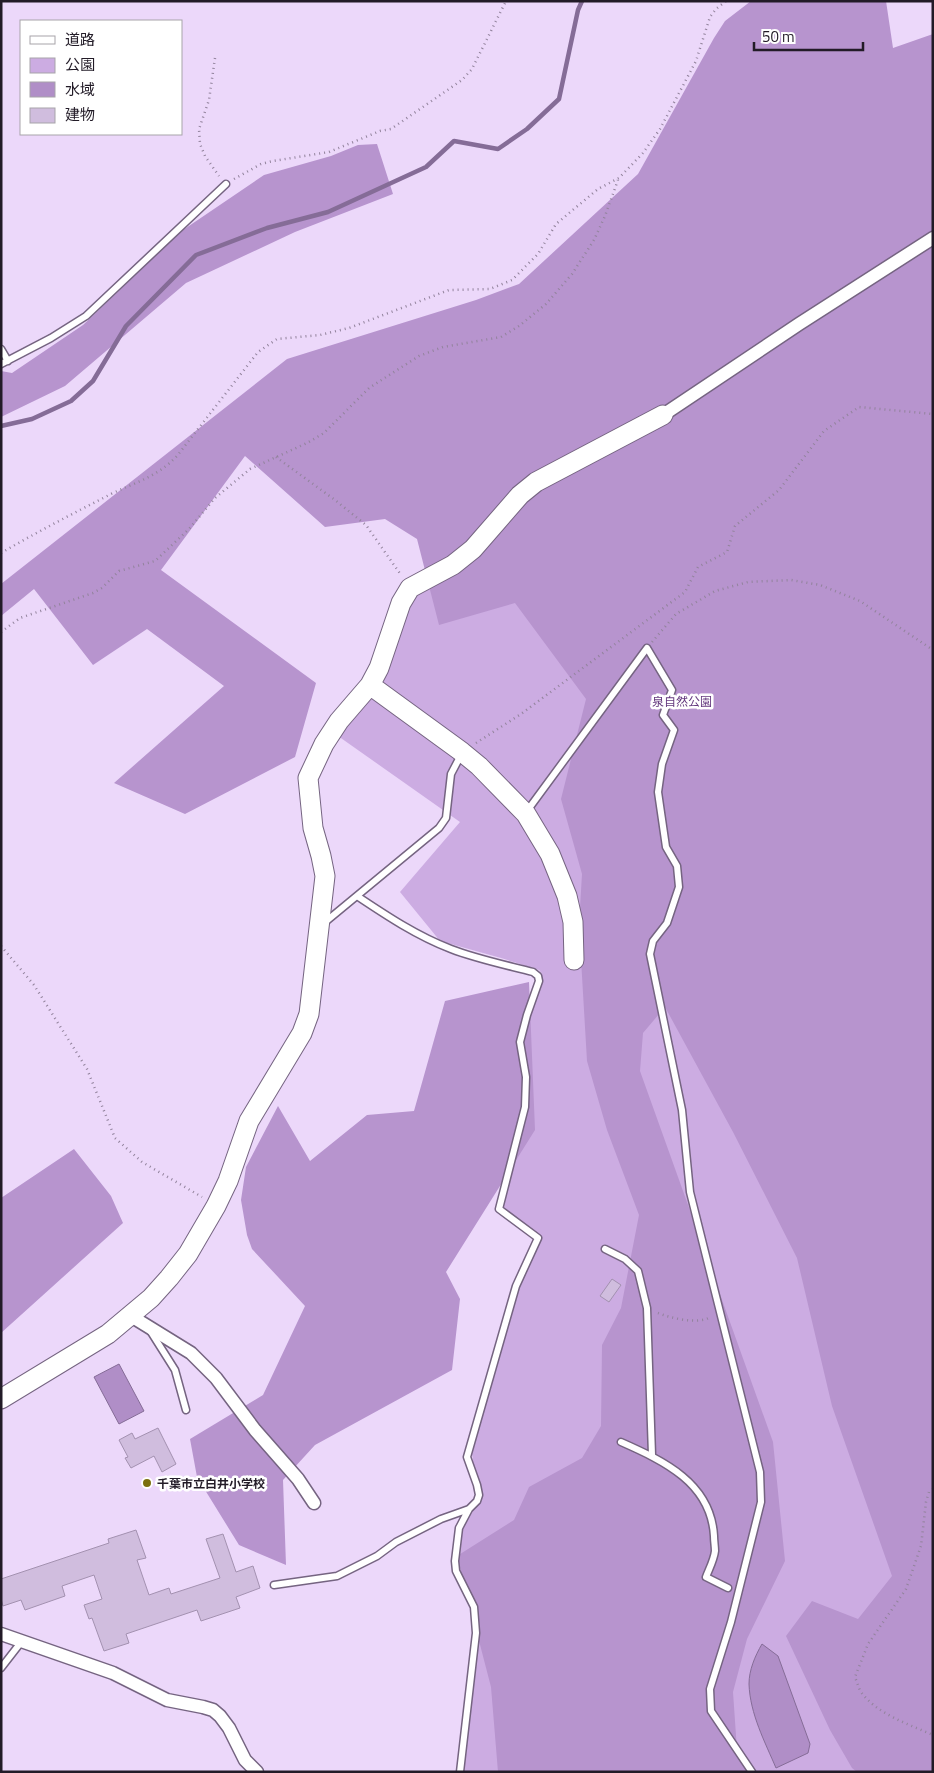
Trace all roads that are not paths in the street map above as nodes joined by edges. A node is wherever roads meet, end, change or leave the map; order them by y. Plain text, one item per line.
1 (226, 184) road end
2 (933, 238) edge
3 (1, 349) edge
4 (4, 362) edge
5 (663, 415) joint
6 (370, 685) junction
7 (462, 752) junction
8 (526, 814) junction
9 (357, 896) junction
10 (318, 928) junction
11 (574, 960) dead end
12 (604, 1249) dead end
13 (139, 1321) junction
14 (1, 1399) edge
15 (186, 1410) dead end
16 (621, 1442) dead end
17 (652, 1455) junction
18 (314, 1503) dead end
19 (469, 1509) junction
20 (274, 1585) dead end
21 (728, 1588) dead end
22 (1, 1634) edge
23 (22, 1641) junction
24 (1, 1668) edge
25 (257, 1772) edge
26 (460, 1772) edge
27 (752, 1772) edge

1 - 4 lane
2 - 5 street
3 - 4 lane
5 - 6 street
6 - 7 street
6 - 10 street
7 - 8 street
7 - 9 lane
8 - 11 street
8 - 27 lane
9 - 10 lane
9 - 19 lane
10 - 13 street
12 - 17 lane
13 - 14 street
13 - 15 lane
13 - 18 street
16 - 17 lane
17 - 21 lane
19 - 20 lane
19 - 26 lane
22 - 23 street
23 - 24 lane
23 - 25 street

